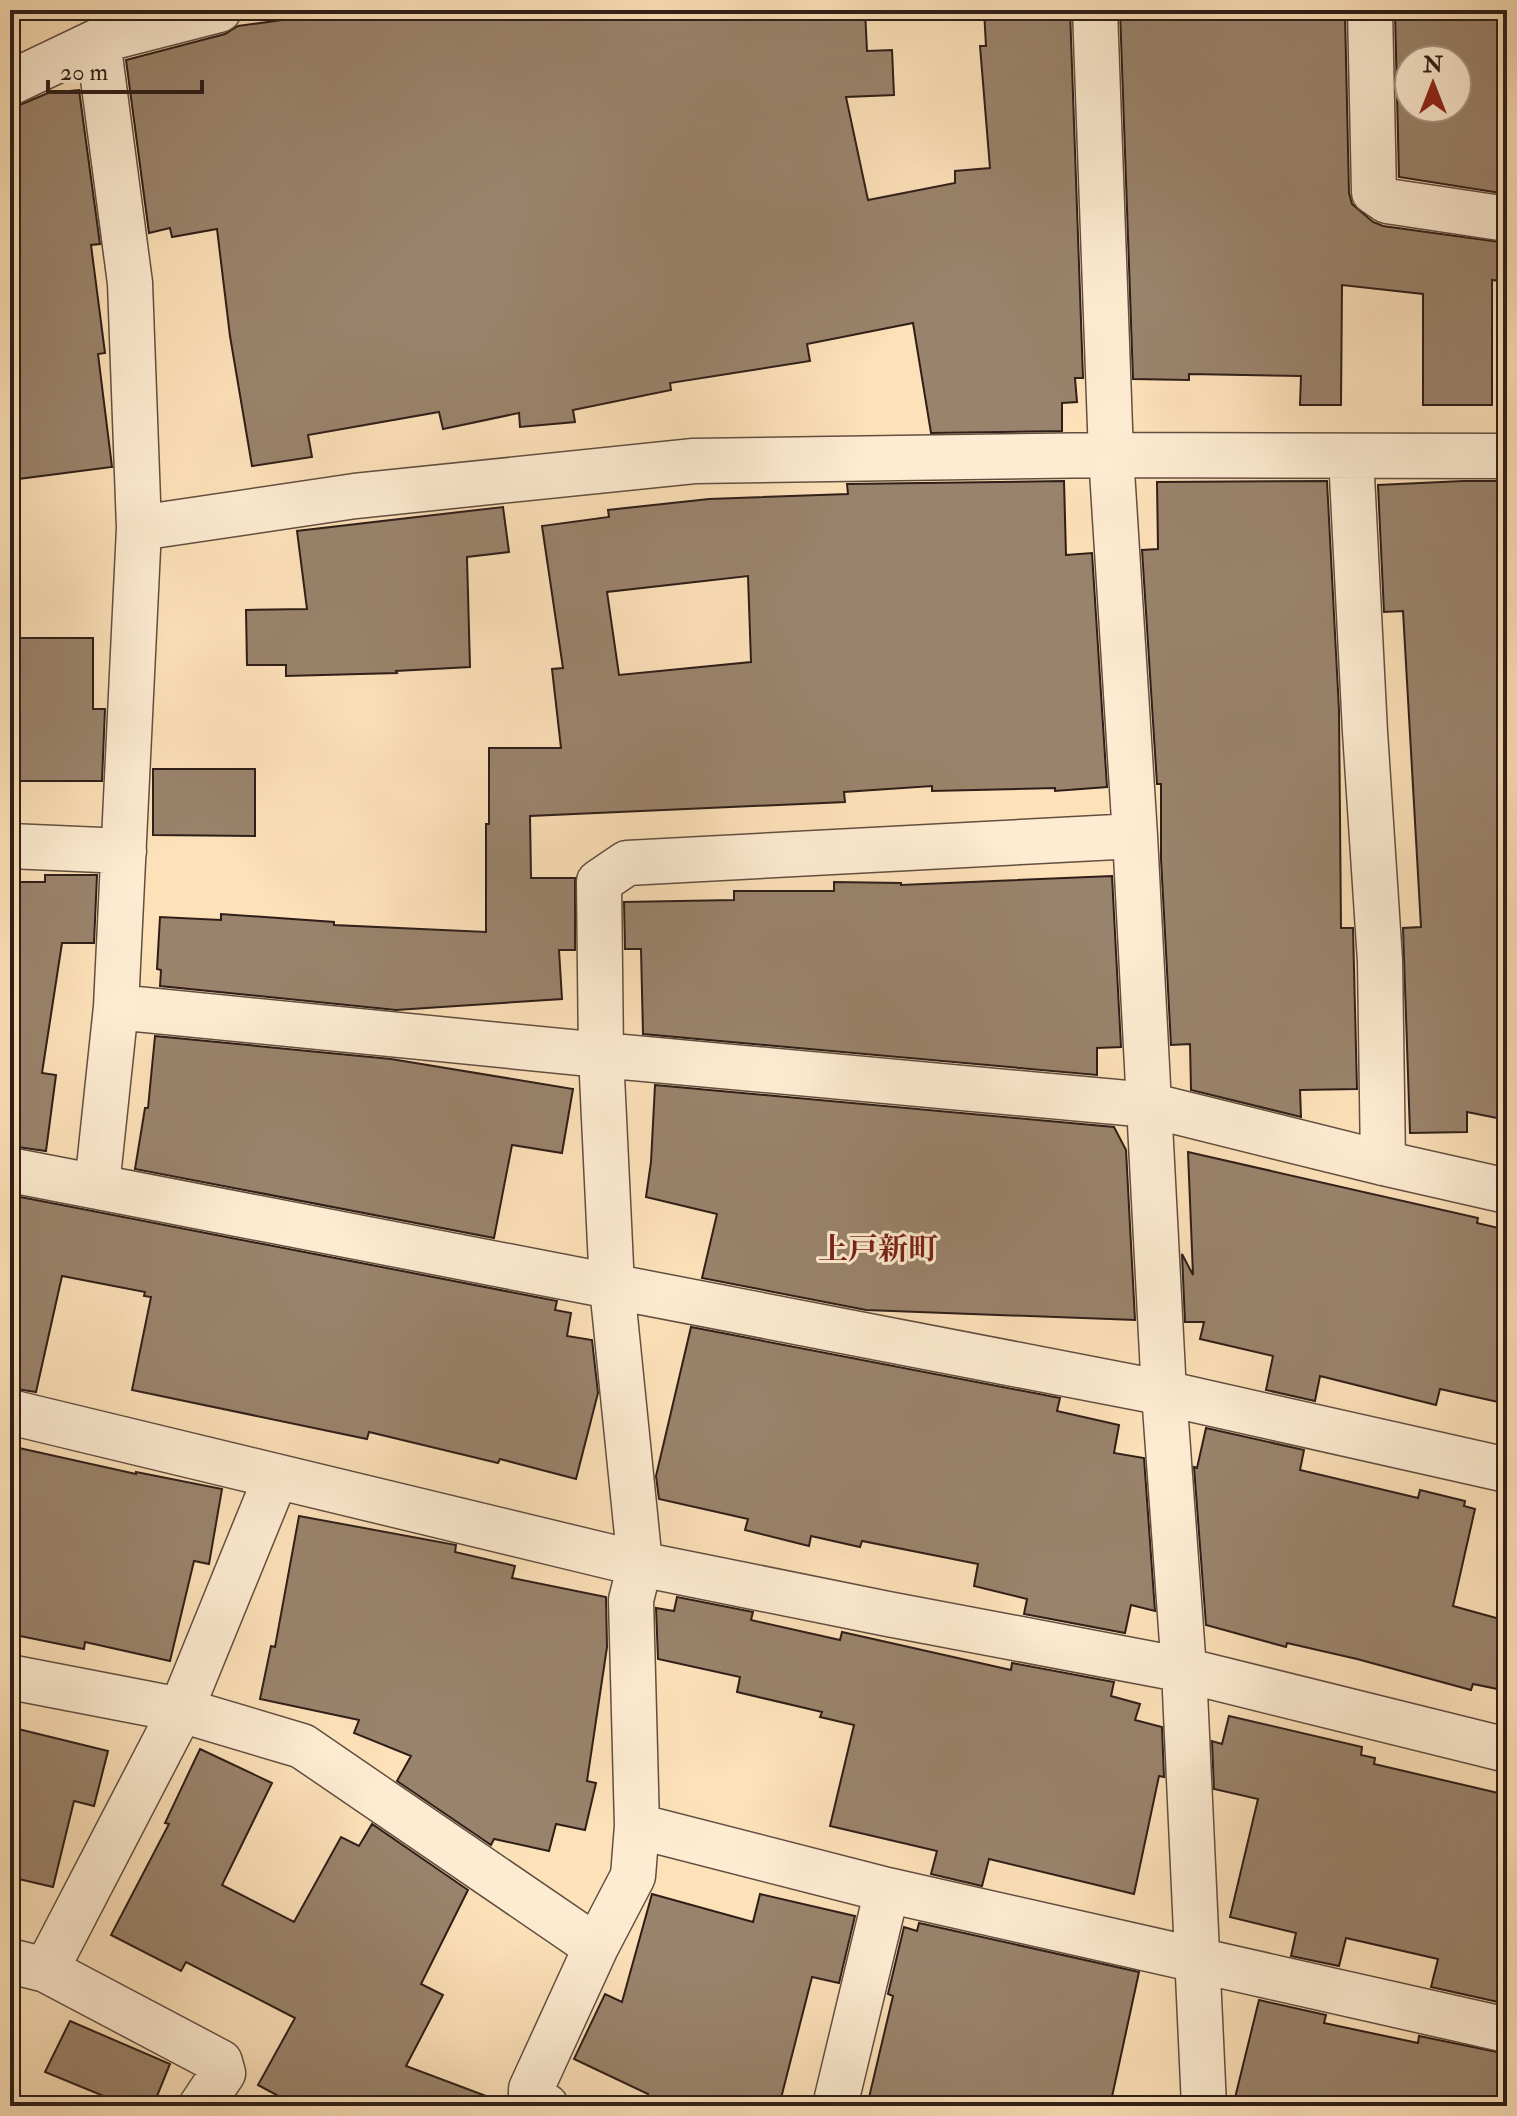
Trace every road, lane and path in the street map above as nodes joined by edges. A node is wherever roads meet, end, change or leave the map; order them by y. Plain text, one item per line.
1 (219, 10) edge
2 (1095, 10) edge
3 (1370, 10) edge
4 (176, 15) edge
5 (98, 41) junction
6 (10, 83) edge
7 (1507, 219) edge
8 (1111, 455) junction
9 (1351, 456) junction
10 (1507, 456) edge
11 (139, 528) junction
12 (1135, 836) junction
13 (10, 846) edge
14 (124, 851) junction
15 (116, 1007) junction
16 (601, 1055) junction
17 (1149, 1105) junction
18 (1383, 1163) junction
19 (10, 1170) edge
20 (97, 1186) junction
21 (1507, 1191) edge
22 (612, 1287) junction
23 (1164, 1393) junction
24 (10, 1412) edge
25 (1507, 1470) edge
26 (276, 1477) junction
27 (640, 1564) junction
28 (1184, 1670) junction
29 (10, 1677) edge
30 (181, 1710) junction
31 (1507, 1750) edge
32 (637, 1826) junction
33 (887, 1890) junction
34 (596, 1947) junction
35 (1199, 1961) junction
36 (28, 1965) edge
37 (1507, 2030) edge
38 (201, 2106) edge
39 (546, 2106) edge
40 (835, 2106) edge
41 (1204, 2106) edge

1 - 4 street
2 - 8 street
3 - 7 street
4 - 5 street
5 - 6 street
5 - 11 street
8 - 9 street
8 - 11 street
8 - 12 street
9 - 10 street
9 - 18 street
11 - 14 street
12 - 16 street
12 - 17 street
13 - 14 street
14 - 15 street
15 - 16 street
15 - 20 street
16 - 17 street
16 - 22 street
17 - 18 street
17 - 23 street
18 - 21 street
19 - 20 street
20 - 22 street
22 - 23 street
22 - 27 street
23 - 25 street
23 - 28 street
24 - 26 street
26 - 27 street
26 - 30 street
27 - 28 street
27 - 32 street
28 - 31 street
28 - 35 street
29 - 30 street
30 - 34 street
30 - 36 street
32 - 33 street
32 - 34 street
33 - 35 street
33 - 40 street
34 - 39 street
35 - 37 street
35 - 41 street
36 - 38 street

